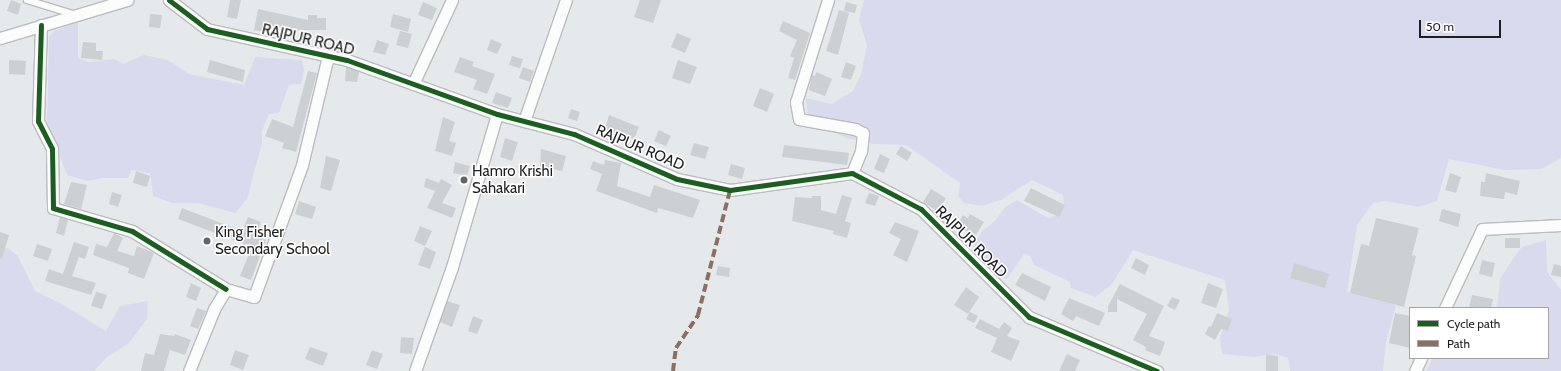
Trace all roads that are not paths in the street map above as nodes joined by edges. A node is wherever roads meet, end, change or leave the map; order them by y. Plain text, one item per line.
1 (26, 0) edge
2 (127, 0) edge
3 (169, 0) edge
4 (452, 0) edge
5 (566, 0) edge
6 (828, 0) edge
7 (75, 15) junction
8 (41, 25) junction
9 (0, 38) edge
10 (328, 56) junction
11 (414, 84) junction
12 (497, 114) junction
13 (524, 121) junction
14 (852, 173) junction
15 (1561, 225) edge
16 (226, 289) junction
17 (1445, 307) edge
18 (1421, 359) edge
19 (190, 371) edge
20 (416, 371) edge
21 (1157, 371) edge
22 (1415, 371) edge

1 - 7 lane
2 - 7 street
3 - 10 street, RAJPUR ROAD
4 - 11 street
5 - 13 street
6 - 14 street
7 - 8 street
8 - 9 street
8 - 16 street
10 - 11 street, RAJPUR ROAD
10 - 16 street
11 - 12 street, RAJPUR ROAD
12 - 13 street, RAJPUR ROAD
12 - 20 street
13 - 14 street, RAJPUR ROAD
14 - 21 street, RAJPUR ROAD
15 - 17 street
16 - 19 street
18 - 22 street

